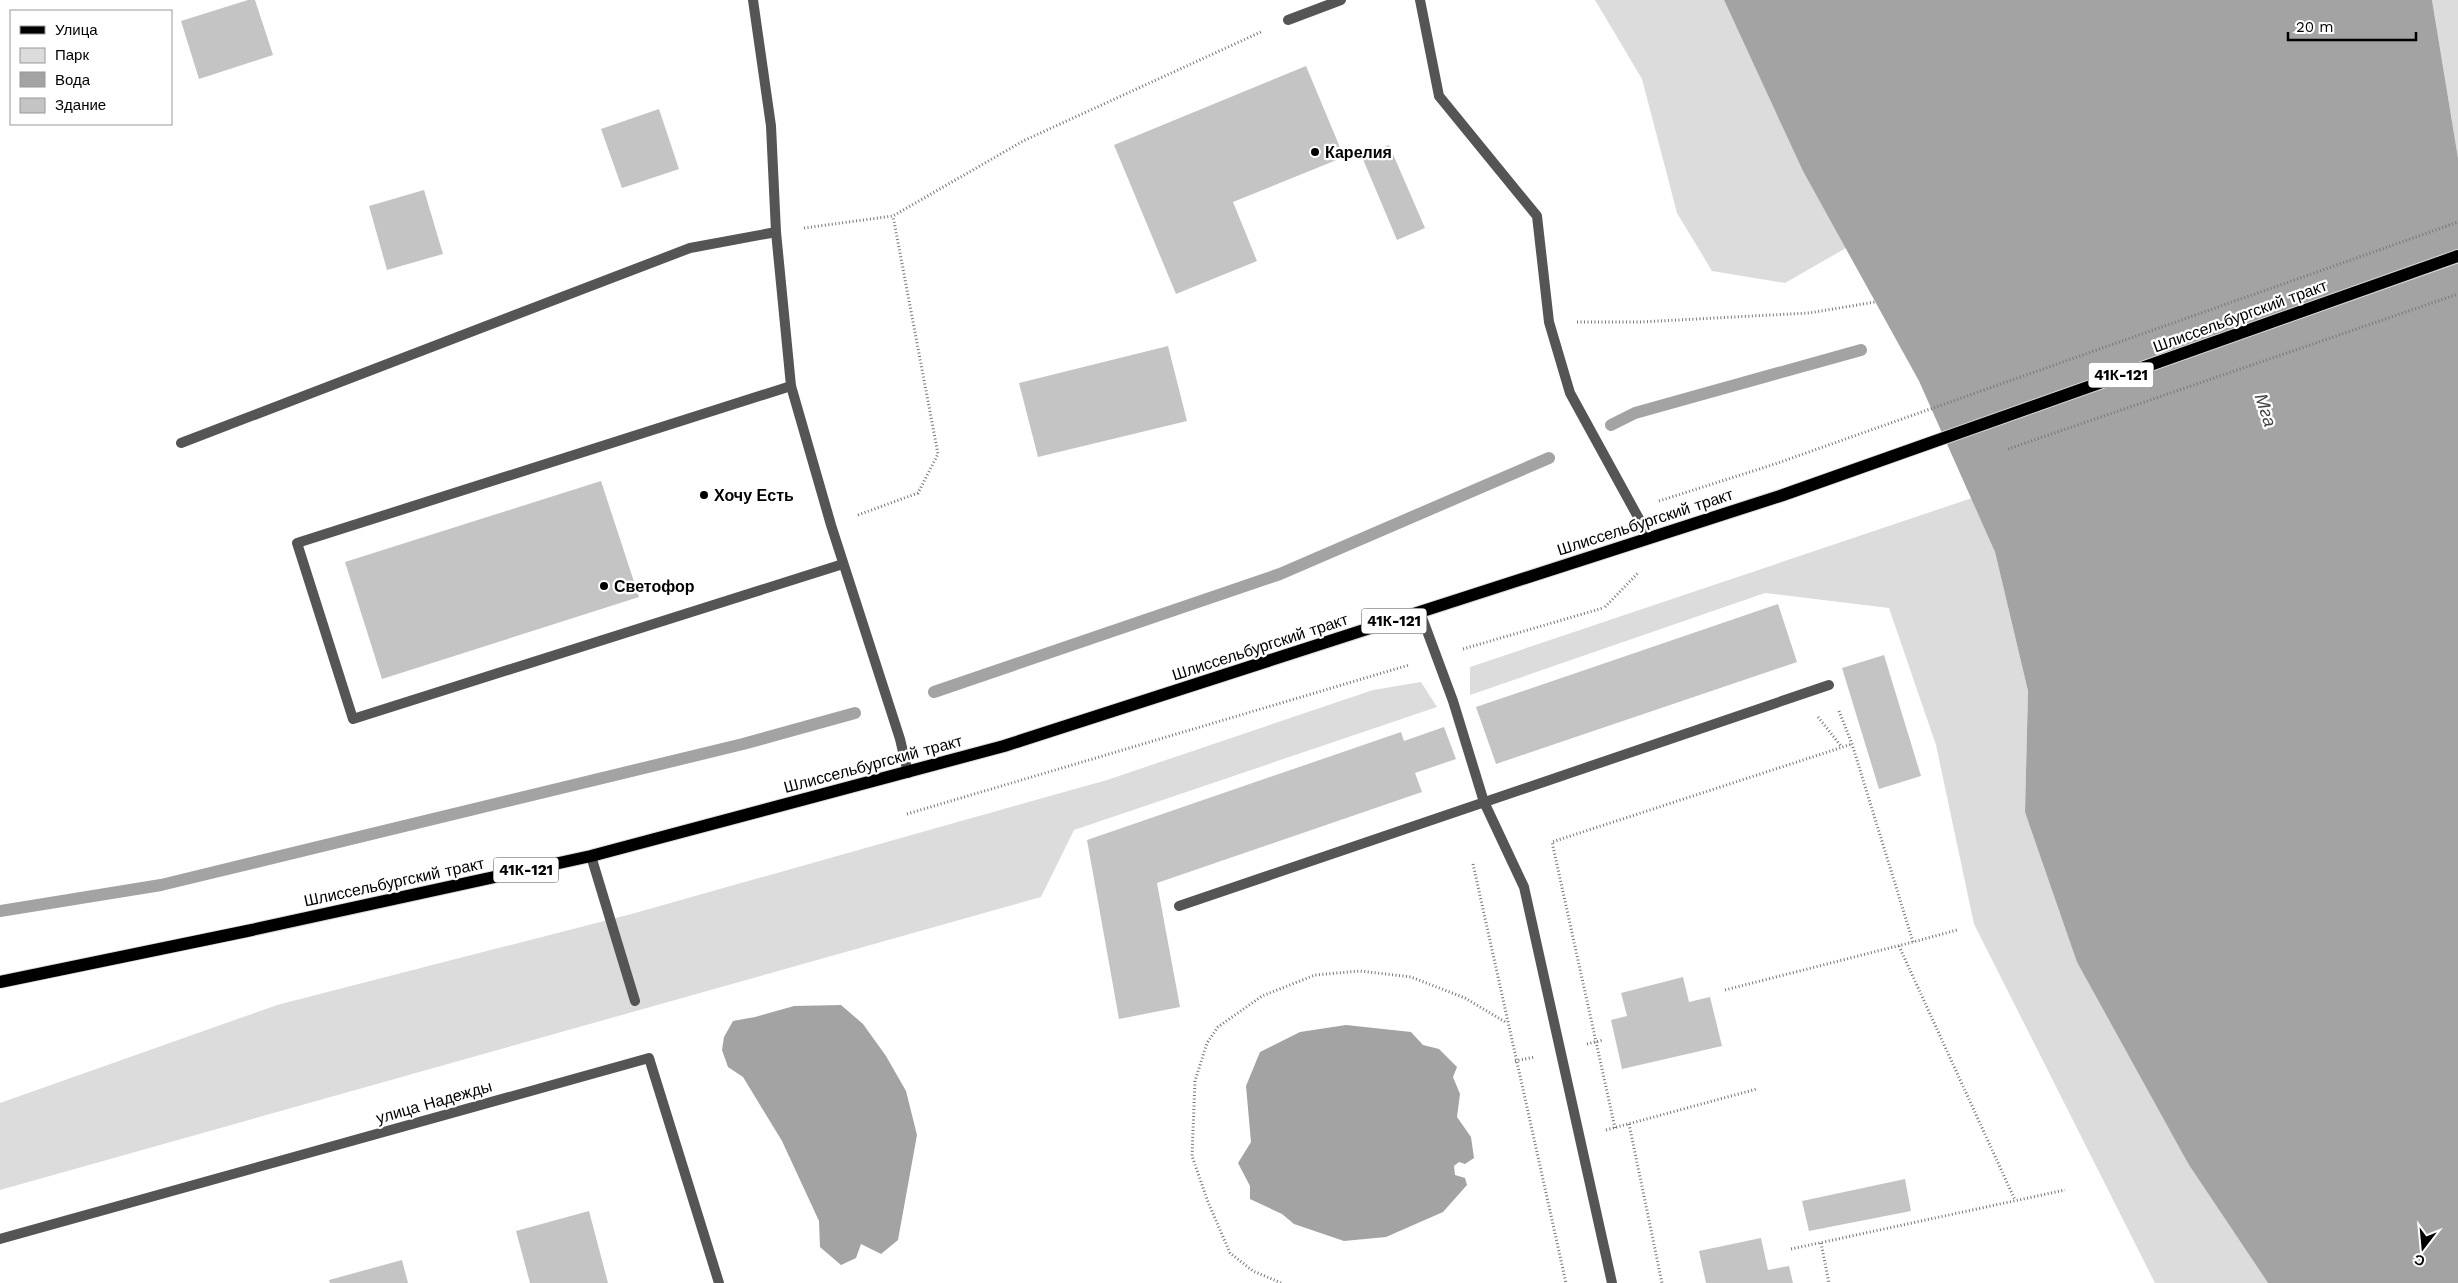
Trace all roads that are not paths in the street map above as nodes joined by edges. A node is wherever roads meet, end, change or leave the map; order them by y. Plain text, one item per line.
1 (753, 0) edge
2 (1341, 0) edge
3 (1420, 0) edge
4 (1288, 20) road end
5 (776, 232) junction
6 (2458, 256) edge
7 (791, 386) junction
8 (181, 443) dead end
9 (1649, 537) junction
10 (843, 564) junction
11 (1420, 612) junction
12 (1829, 685) road end
13 (908, 773) junction
14 (1484, 802) junction
15 (591, 856) junction
16 (1179, 906) dead end
17 (0, 982) edge
18 (635, 1001) dead end
19 (0, 1239) edge
20 (719, 1283) edge
21 (1612, 1283) edge

1 - 5 street
2 - 4 street
3 - 9 street
5 - 7 street
5 - 8 street
6 - 9 main road, Шлиссельбургский тракт / 41К-121
7 - 10 street
7 - 10 street
9 - 11 main road, Шлиссельбургский тракт / 41К-121
10 - 13 street
11 - 13 main road, Шлиссельбургский тракт / 41К-121
11 - 14 street
12 - 14 street
13 - 15 main road, Шлиссельбургский тракт / 41К-121
14 - 16 street
14 - 21 street
15 - 17 main road, Шлиссельбургский тракт / 41К-121
15 - 18 street
19 - 20 street, улица Надежды

